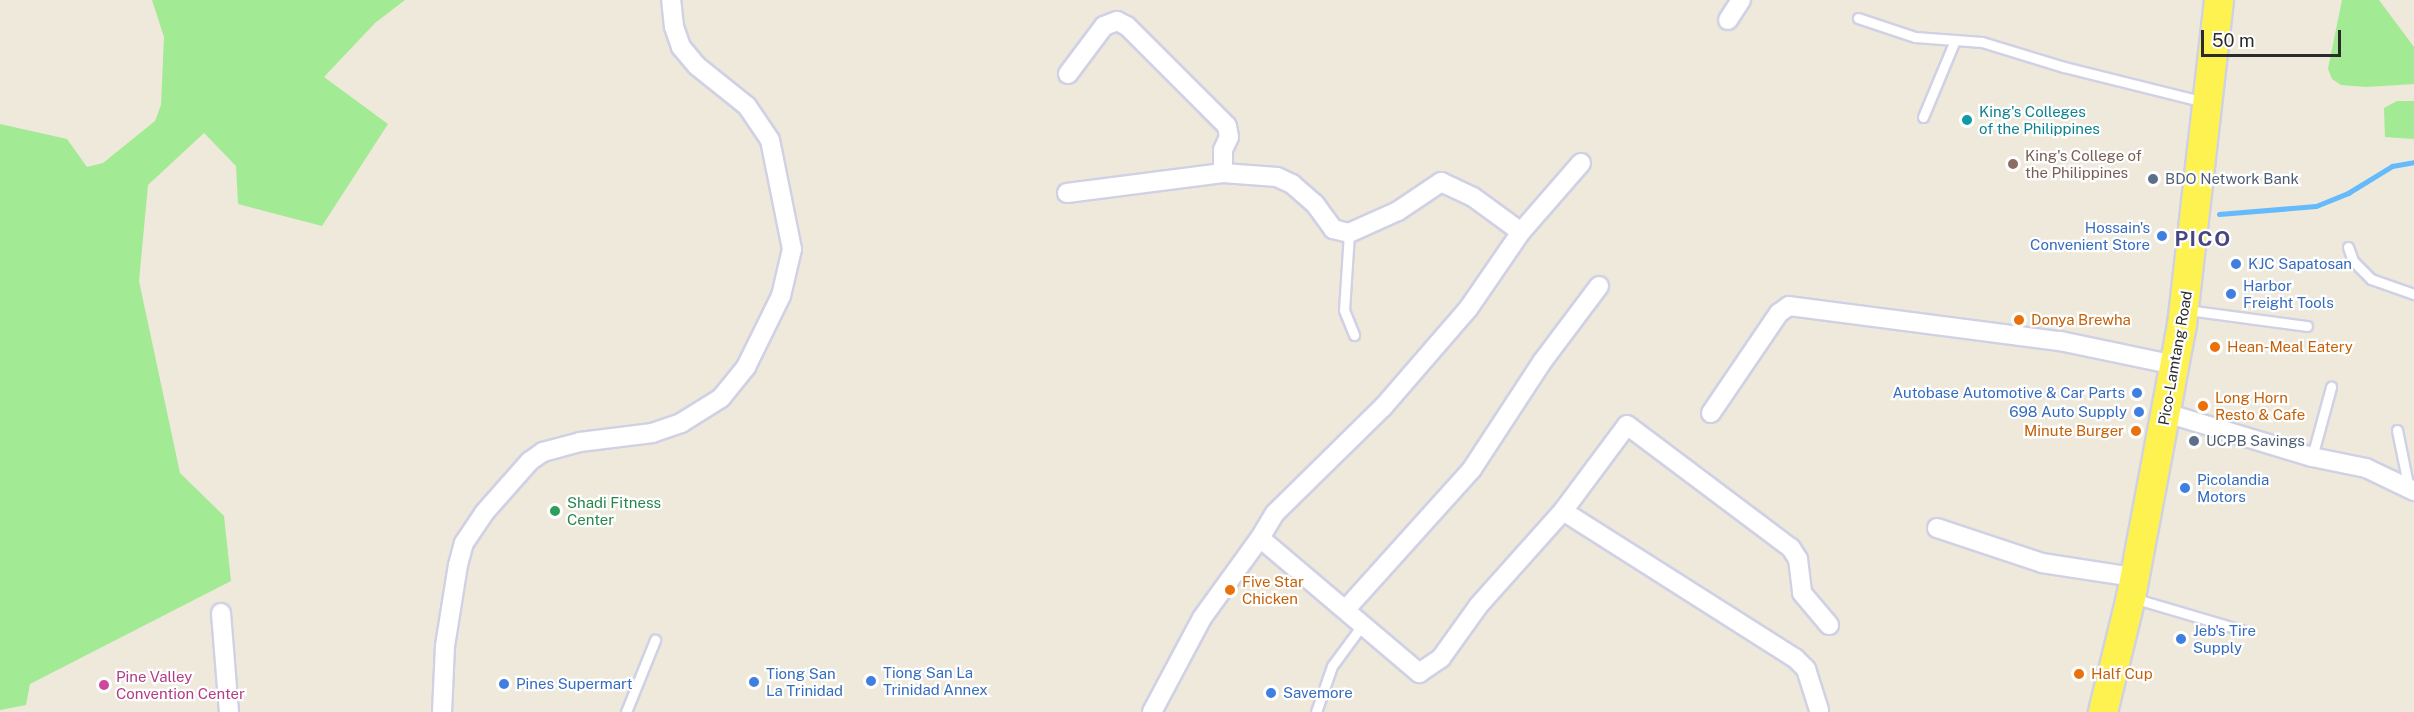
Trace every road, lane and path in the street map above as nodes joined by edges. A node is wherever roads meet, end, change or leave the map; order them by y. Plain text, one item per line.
1 (671, 0) edge
2 (1740, 0) edge
3 (2219, 0) edge
4 (1858, 18) dead end
5 (1728, 20) dead end
6 (1955, 40) junction
7 (1068, 74) dead end
8 (2207, 103) junction
9 (1923, 117) dead end
10 (1581, 163) dead end
11 (1223, 173) junction
12 (1067, 193) dead end
13 (1521, 232) junction
14 (1349, 233) junction
15 (2348, 247) dead end
16 (1599, 286) dead end
17 (2414, 294) edge
18 (2184, 310) junction
19 (2307, 326) dead end
20 (1354, 335) dead end
21 (2175, 365) junction
22 (2331, 387) dead end
23 (1711, 413) dead end
24 (2166, 413) junction
25 (2397, 430) dead end
26 (2312, 457) junction
27 (2412, 484) edge
28 (1563, 511) junction
29 (1937, 528) dead end
30 (1260, 538) junction
31 (2132, 587) junction
32 (1347, 608) junction
33 (221, 612) dead end
34 (1363, 624) junction
35 (1829, 625) dead end
36 (2242, 630) dead end
37 (655, 640) dead end
38 (1819, 710) dead end
39 (229, 712) edge
40 (442, 712) edge
41 (626, 712) edge
42 (1152, 712) edge
43 (1316, 712) edge
44 (2103, 712) edge

1 - 40 street
2 - 5 street
3 - 8 main road, Pico-Lamtang Road
4 - 6 lane
6 - 8 lane
6 - 9 lane
7 - 11 street
8 - 18 main road, Pico-Lamtang Road
10 - 13 street
11 - 12 street
11 - 14 street
13 - 14 street
13 - 30 street
14 - 20 lane
15 - 17 lane
16 - 32 street
18 - 19 lane
18 - 21 main road, Pico-Lamtang Road
21 - 23 street
21 - 24 main road, Pico-Lamtang Road
22 - 26 lane
24 - 26 street
24 - 31 main road, Pico-Lamtang Road
25 - 27 lane
26 - 27 street
28 - 34 street
28 - 35 street
28 - 38 street
29 - 31 street
30 - 32 street
30 - 42 street
31 - 36 lane
31 - 44 main road, Pico-Lamtang Road
32 - 34 street
33 - 39 street
34 - 43 lane
37 - 41 lane

